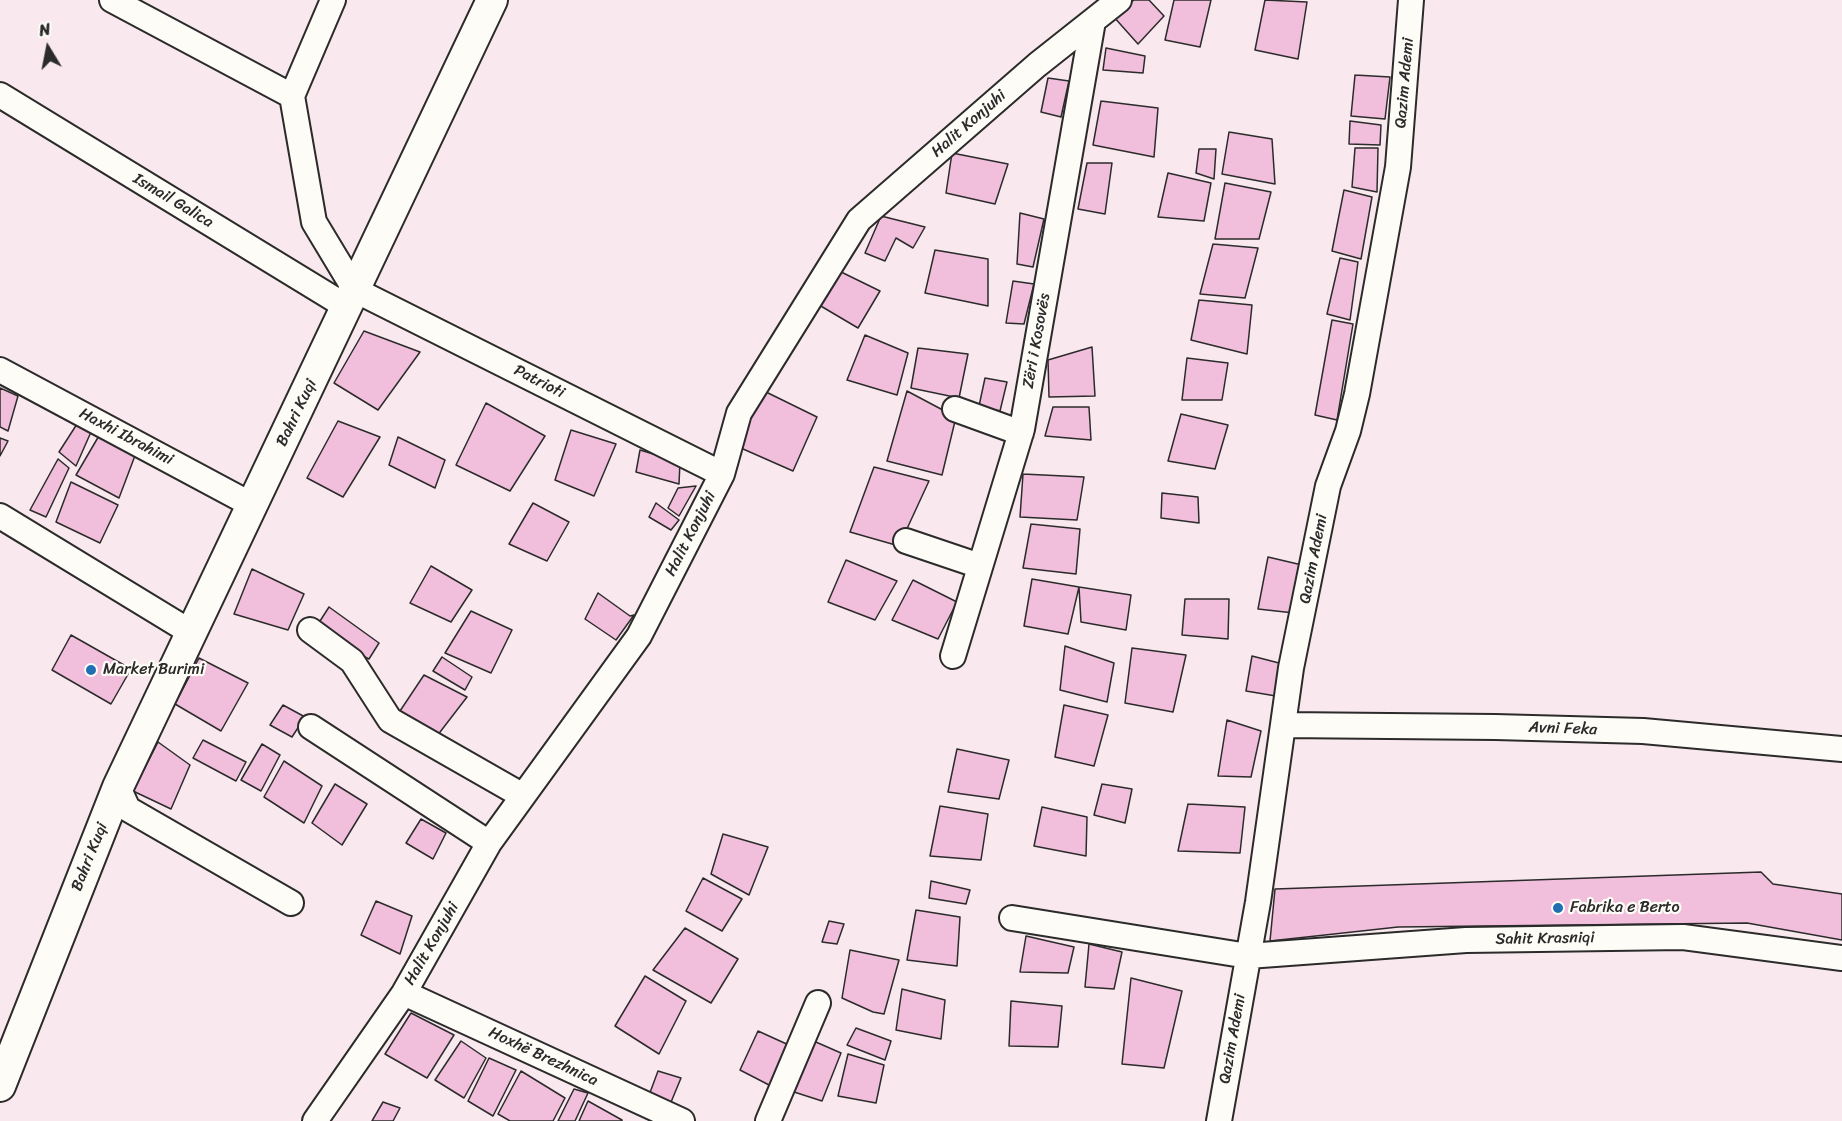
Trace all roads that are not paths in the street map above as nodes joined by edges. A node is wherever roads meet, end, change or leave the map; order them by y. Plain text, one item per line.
1 (112, 0) edge
2 (333, 0) edge
3 (492, 0) edge
4 (1119, 0) edge
5 (1411, 0) edge
6 (1093, 21) junction
7 (0, 95) edge
8 (292, 96) junction
9 (351, 298) junction
10 (0, 370) edge
11 (955, 415) dead end
12 (1019, 440) junction
13 (722, 474) junction
14 (252, 505) junction
15 (0, 516) edge
16 (906, 541) dead end
17 (980, 566) junction
18 (310, 630) dead end
19 (192, 633) junction
20 (953, 656) dead end
21 (1283, 725) junction
22 (312, 727) dead end
23 (1842, 749) edge
24 (118, 787) junction
25 (523, 796) junction
26 (489, 843) junction
27 (291, 903) dead end
28 (1012, 918) dead end
29 (1248, 956) junction
30 (1842, 958) edge
31 (404, 993) junction
32 (818, 1003) dead end
33 (0, 1086) edge
34 (315, 1121) edge
35 (682, 1121) edge
36 (768, 1121) edge
37 (1219, 1121) edge

1 - 8 street
2 - 8 street
3 - 9 street, Bahri Kuqi
4 - 6 street, Halit Konjuhi
5 - 21 street, Qazim Ademi
6 - 12 street, Zëri i Kosovës
6 - 13 street, Halit Konjuhi
7 - 9 street, Ismail Galica
8 - 9 street
9 - 13 street, Patrioti
9 - 14 street, Bahri Kuqi
10 - 14 street, Haxhi Ibrahimi
11 - 12 street
12 - 17 street, Zëri i Kosovës
13 - 25 street, Halit Konjuhi
14 - 19 street, Bahri Kuqi
15 - 19 street
16 - 17 street
17 - 20 street, Zëri i Kosovës
18 - 25 street
19 - 24 street, Bahri Kuqi
21 - 23 street, Avni Feka
21 - 29 street, Qazim Ademi
22 - 26 street
24 - 27 street
24 - 33 street, Bahri Kuqi
25 - 26 street, Halit Konjuhi
26 - 31 street, Halit Konjuhi
28 - 29 street, Sahit Krasniqi
29 - 30 street, Sahit Krasniqi
29 - 37 street, Qazim Ademi
31 - 34 street, Halit Konjuhi
31 - 35 street, Hoxhë Brezhnica
32 - 36 street

